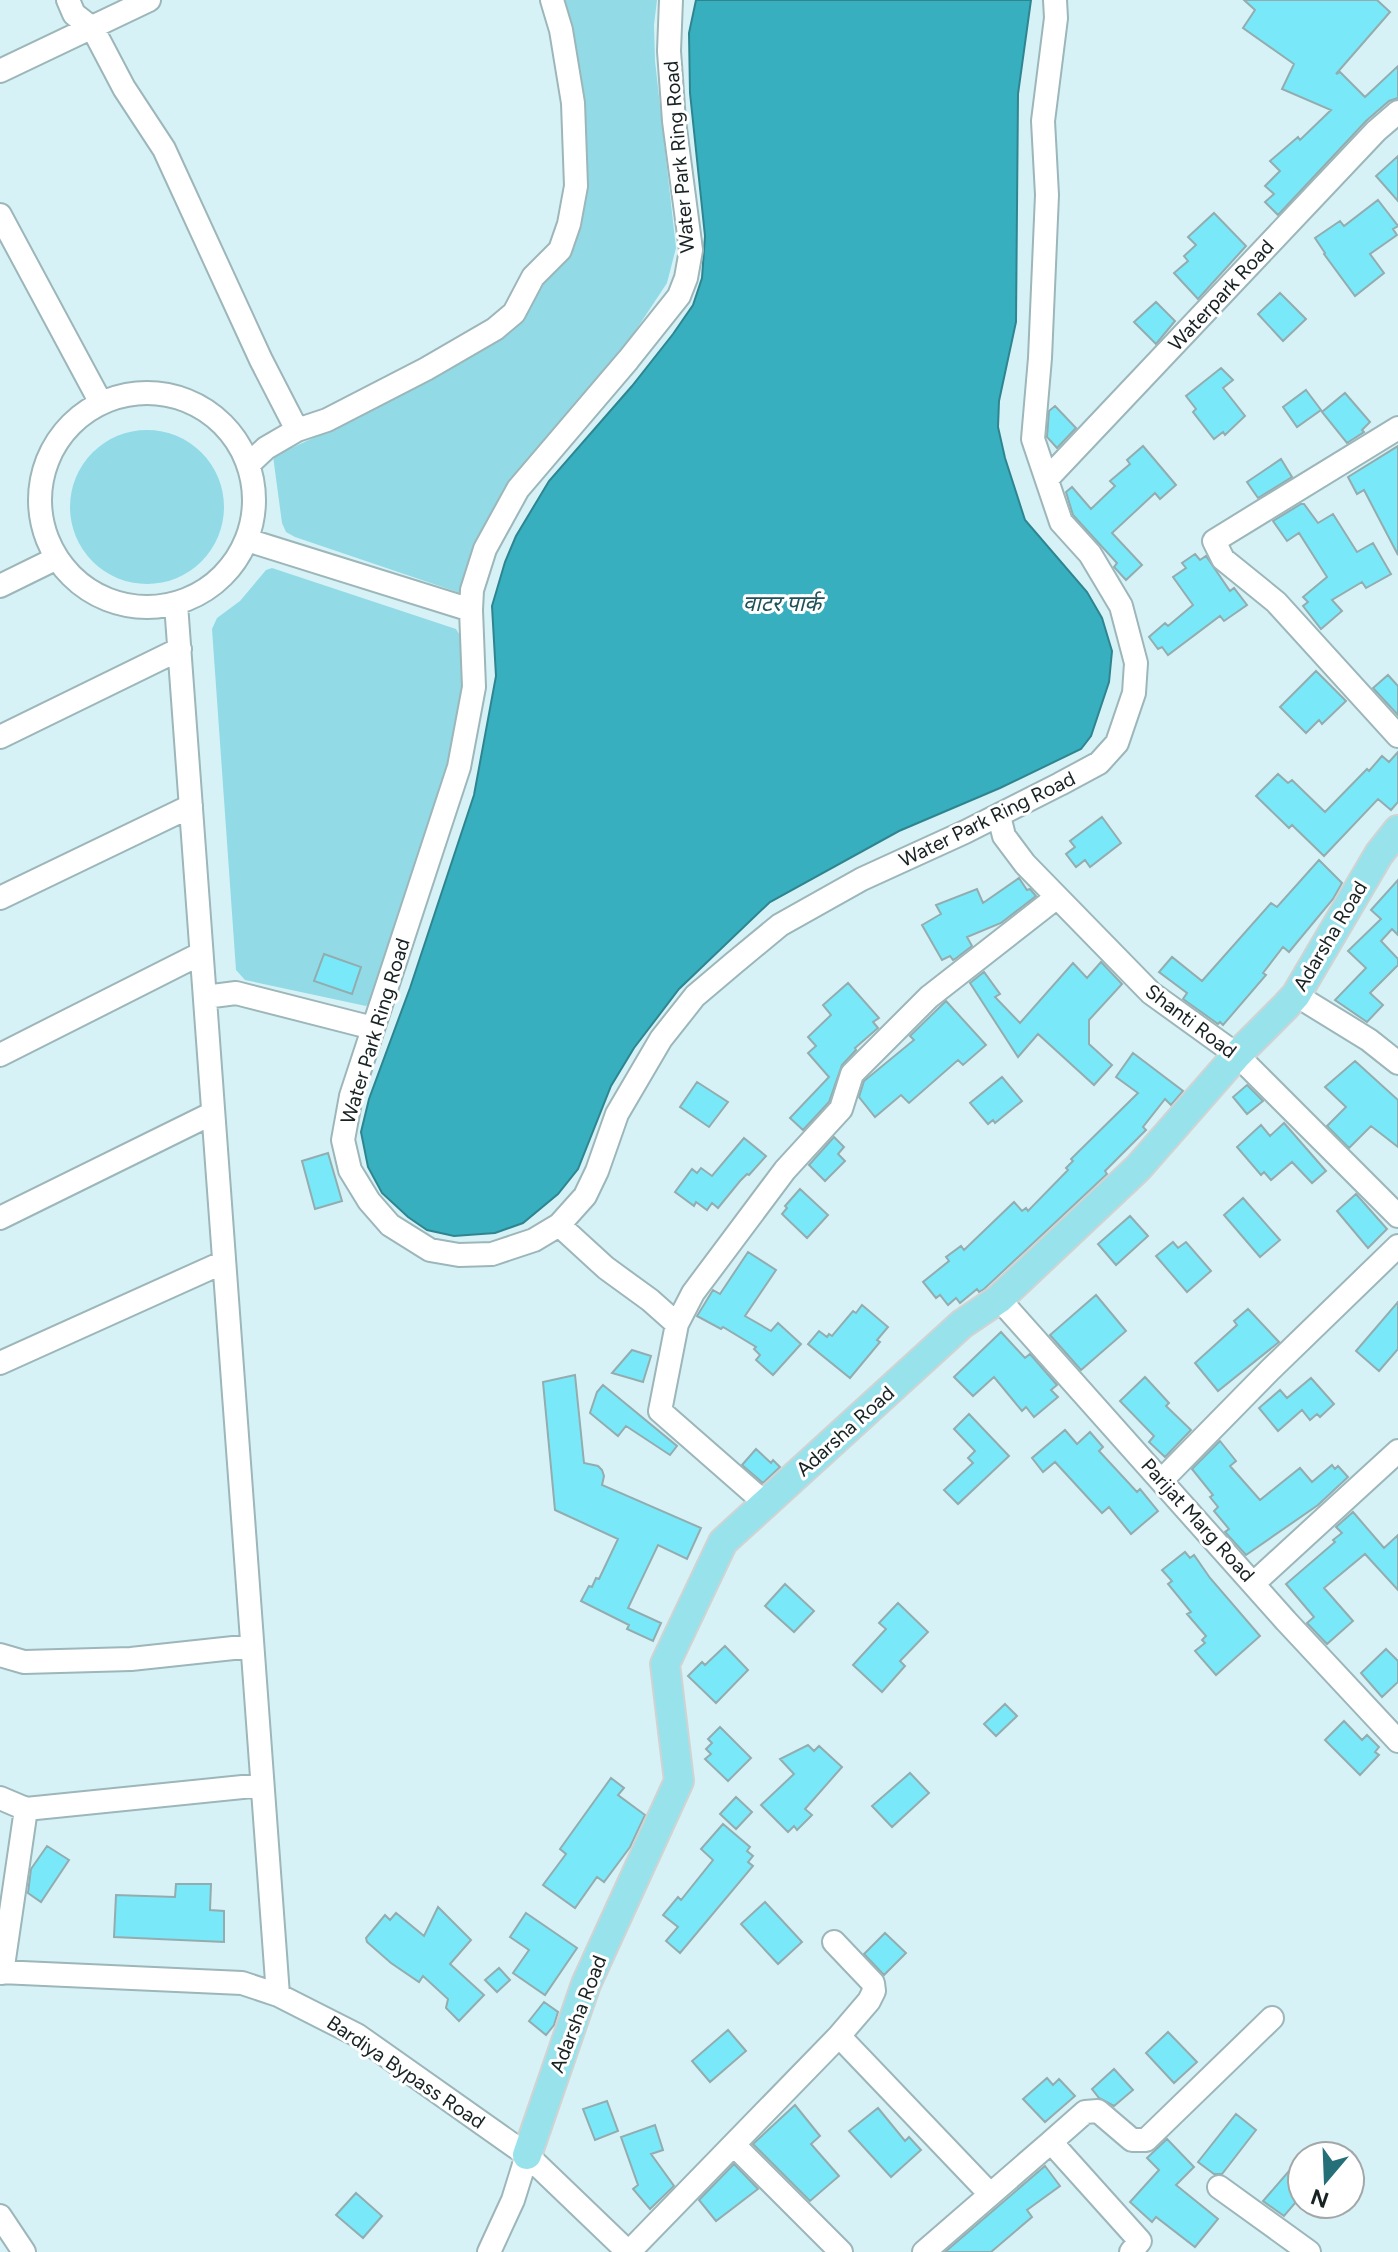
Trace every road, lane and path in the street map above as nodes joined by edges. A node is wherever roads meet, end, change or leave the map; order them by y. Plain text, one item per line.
1 (68, 0) edge
2 (149, 0) edge
3 (552, 0) edge
4 (671, 0) edge
5 (1055, 0) edge
6 (93, 29) junction
7 (0, 71) edge
8 (1398, 112) edge
9 (0, 215) edge
10 (101, 403) junction
11 (1398, 428) edge
12 (297, 430) junction
13 (249, 464) junction
14 (1047, 479) junction
15 (247, 540) junction
16 (57, 558) junction
17 (0, 586) edge
18 (176, 604) junction
19 (471, 610) junction
20 (180, 649) junction
21 (1398, 736) edge
22 (0, 737) edge
23 (191, 806) junction
24 (999, 816) junction
25 (1398, 830) edge
26 (1057, 897) junction
27 (0, 898) edge
28 (200, 954) junction
29 (1296, 995) junction
30 (205, 997) junction
31 (373, 1028) junction
32 (0, 1055) edge
33 (1237, 1055) junction
34 (1398, 1063) edge
35 (213, 1113) junction
36 (1398, 1216) edge
37 (0, 1218) edge
38 (559, 1225) junction
39 (1398, 1246) edge
40 (224, 1262) junction
41 (999, 1299) junction
42 (677, 1324) junction
43 (0, 1363) edge
44 (1398, 1451) edge
45 (1162, 1480) junction
46 (765, 1503) junction
47 (1254, 1583) junction
48 (252, 1646) junction
49 (0, 1655) edge
50 (1398, 1741) edge
51 (262, 1785) junction
52 (0, 1798) edge
53 (26, 1809) junction
54 (834, 1942) dead end
55 (1, 1973) edge
56 (278, 1995) junction
57 (1272, 2018) dead end
58 (839, 2036) junction
59 (1051, 2142) junction
60 (735, 2146) junction
61 (527, 2155) junction
62 (1219, 2187) dead end
63 (989, 2193) junction
64 (0, 2216) edge
65 (24, 2252) edge
66 (489, 2252) edge
67 (628, 2252) edge
68 (841, 2252) edge
69 (924, 2252) edge
70 (1131, 2252) edge
71 (1309, 2252) edge

1 - 6 street
2 - 6 street
3 - 12 street
4 - 19 street, Water Park Ring Road
5 - 14 street, Water Park Ring Road
6 - 7 street
6 - 12 street
8 - 14 street, Waterpark Road
9 - 10 street
10 - 13 street
10 - 16 street
11 - 21 street
12 - 13 street
13 - 15 street
14 - 24 street, Water Park Ring Road
15 - 18 street
15 - 19 street
16 - 17 street
16 - 18 street
18 - 20 street
19 - 31 street, Water Park Ring Road
20 - 22 street
20 - 23 street
23 - 27 street
23 - 28 street
24 - 26 street, Shanti Road
24 - 38 street, Water Park Ring Road
25 - 29 main road, Adarsha Road
26 - 33 street, Shanti Road
26 - 42 street
28 - 30 street
28 - 32 street
29 - 33 main road, Adarsha Road
29 - 34 street
30 - 31 street
30 - 35 street
31 - 38 street, Water Park Ring Road
33 - 36 street, Shanti Road
33 - 41 main road, Adarsha Road
35 - 37 street
35 - 40 street
38 - 42 street
39 - 45 street
40 - 43 street
40 - 48 street
41 - 45 street, Parijat Marg Road
41 - 46 main road, Adarsha Road
42 - 46 street
44 - 47 street
45 - 47 street, Parijat Marg Road
46 - 61 main road, Adarsha Road
47 - 50 street, Parijat Marg Road
48 - 49 street
48 - 51 street
51 - 53 street
51 - 56 street
52 - 53 street
53 - 55 street
54 - 58 street
55 - 56 street, Bardiya Bypass Road
56 - 61 street, Bardiya Bypass Road
57 - 59 street
58 - 60 street
58 - 63 street
59 - 63 street
59 - 70 street
60 - 67 street
60 - 68 street
61 - 66 street
61 - 67 street, Bardiya Bypass Road
62 - 71 street
63 - 69 street
64 - 65 street

